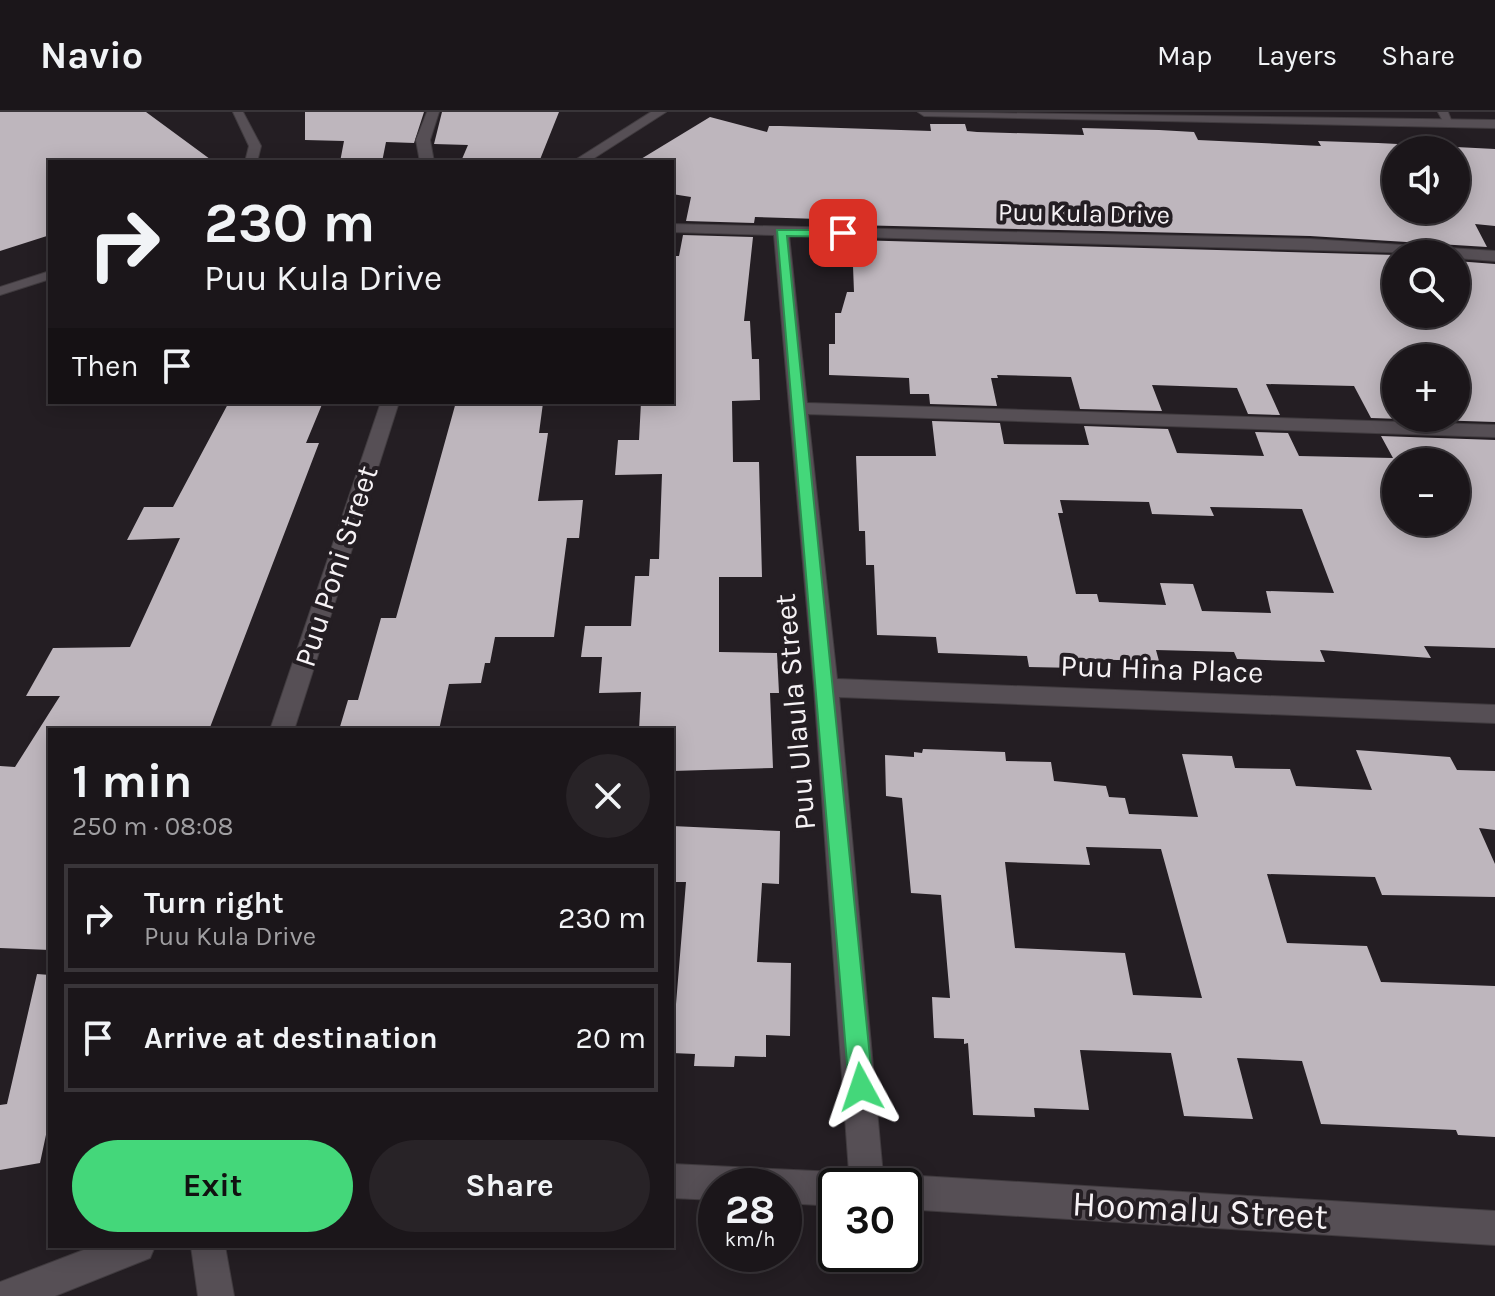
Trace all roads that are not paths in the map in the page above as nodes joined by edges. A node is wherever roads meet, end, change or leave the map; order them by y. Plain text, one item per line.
1 (238, 112) edge
2 (433, 112) edge
3 (660, 112) edge
4 (924, 112) edge
5 (1446, 118) edge
6 (1495, 124) edge
7 (252, 160) edge
8 (427, 160) edge
9 (582, 160) edge
10 (674, 228) edge
11 (781, 232) junction
12 (1495, 256) edge
13 (48, 276) edge
14 (0, 291) edge
15 (389, 404) edge
16 (798, 408) junction
17 (1495, 431) edge
18 (826, 688) junction
19 (1495, 714) edge
20 (283, 728) edge
21 (866, 1168) edge
22 (674, 1181) edge
23 (698, 1182) edge
24 (922, 1193) edge
25 (1495, 1228) edge
26 (133, 1248) edge
27 (208, 1248) edge
28 (10, 1296) edge
29 (216, 1296) edge

1 - 7 lane
2 - 8 street
3 - 9 street
4 - 5 street
5 - 6 street
10 - 11 street, Puu Kula Drive
11 - 12 street, Puu Kula Drive
11 - 16 street, Puu Ulaula Street
13 - 14 lane
15 - 20 street, Puu Poni Street
16 - 17 street
16 - 18 street, Puu Ulaula Street
18 - 19 street, Puu Hina Place
18 - 21 street, Puu Ulaula Street
22 - 23 street
24 - 25 street, Hoomalu Street
26 - 28 street
27 - 29 street

